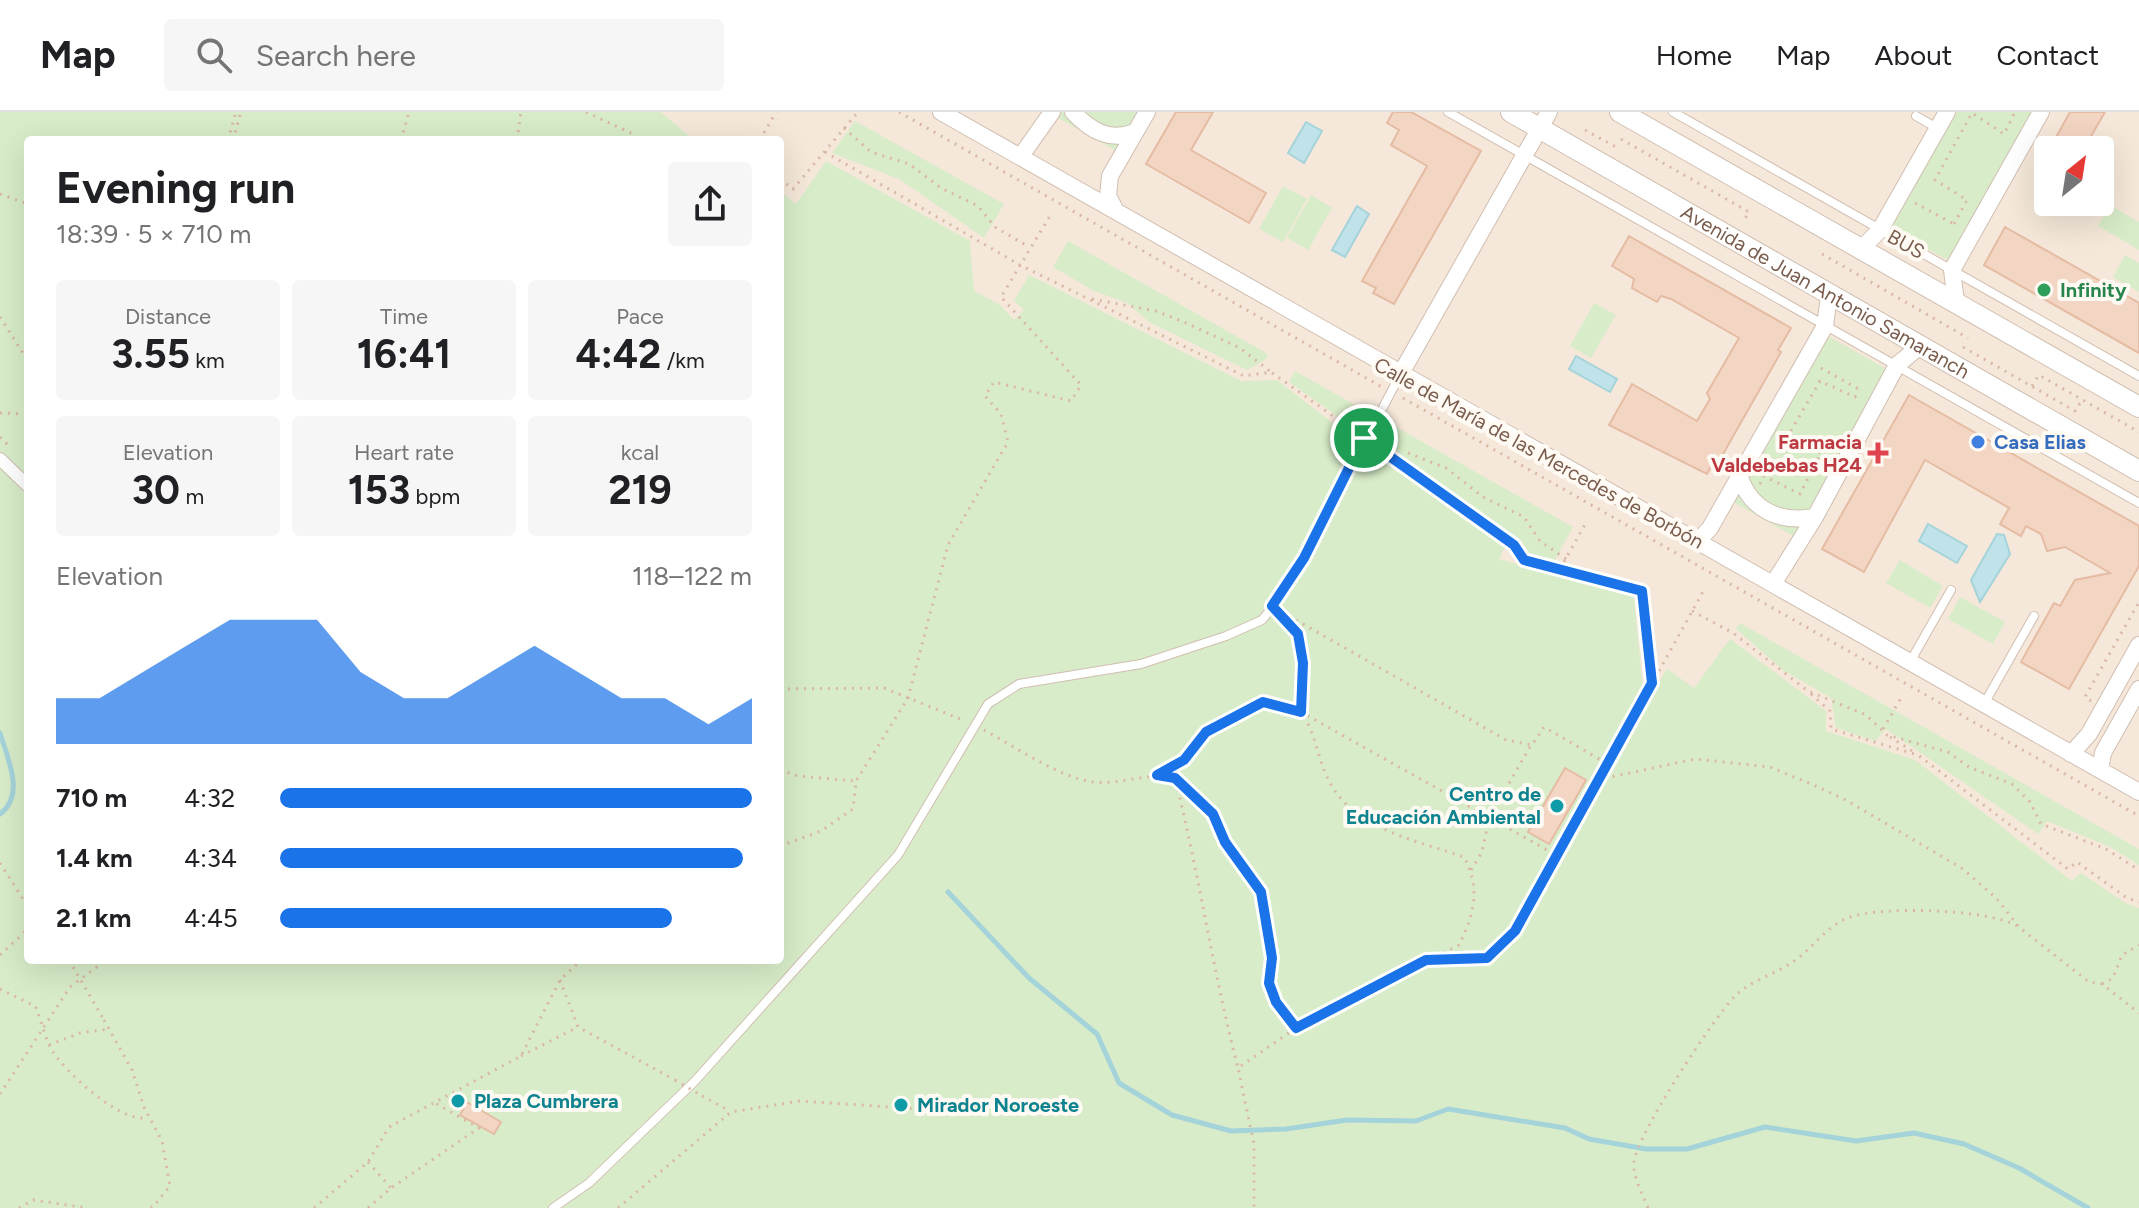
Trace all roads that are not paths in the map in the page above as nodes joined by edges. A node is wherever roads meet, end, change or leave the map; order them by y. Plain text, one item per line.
1 (941, 112) edge
2 (1052, 112) edge
3 (1073, 112) edge
4 (1147, 112) edge
5 (1448, 112) edge
6 (1511, 112) edge
7 (1620, 112) edge
8 (1673, 112) edge
9 (1947, 112) edge
10 (2041, 112) edge
11 (1916, 116) dead end
12 (1544, 120) edge
13 (1938, 129) junction
14 (1135, 132) junction
15 (1524, 155) junction
16 (1021, 156) junction
17 (1116, 211) junction
18 (1880, 230) junction
19 (1862, 248) junction
20 (1952, 270) junction
21 (1829, 296) junction
22 (1956, 302) junction
23 (1825, 326) junction
24 (1920, 346) junction
25 (1897, 365) junction
26 (1400, 375) junction
27 (2139, 376) edge
28 (2139, 407) edge
29 (0, 459) edge
30 (2139, 471) edge
31 (1740, 477) junction
32 (24, 482) edge
33 (2139, 503) edge
34 (1815, 517) junction
35 (1698, 541) junction
36 (1773, 584) junction
37 (1951, 590) dead end
38 (2034, 616) dead end
39 (2139, 645) edge
40 (1910, 662) junction
41 (2139, 689) edge
42 (1984, 704) junction
43 (2071, 754) junction
44 (2100, 770) junction
45 (2139, 792) edge
46 (553, 1208) edge

1 - 16 street, Calle de María de las Mercedes de Borbón
2 - 16 street
3 - 14 street
4 - 14 street
5 - 15 lane
6 - 12 street, Avenida de Juan Antonio Samaranch
7 - 19 street
8 - 18 lane, BUS
9 - 13 street
10 - 20 street
11 - 13 lane
12 - 15 street
12 - 21 street, Avenida de Juan Antonio Samaranch
13 - 18 street
14 - 17 street
15 - 23 lane
15 - 26 street
16 - 17 street, Calle de María de las Mercedes de Borbón
17 - 26 street, Calle de María de las Mercedes de Borbón
18 - 19 street
18 - 20 lane, BUS
19 - 22 street
20 - 22 street
20 - 27 lane, BUS
21 - 23 street
21 - 24 street, Avenida de Juan Antonio Samaranch
22 - 28 street
23 - 25 lane
23 - 31 street
24 - 25 street
24 - 30 street, Avenida de Juan Antonio Samaranch
25 - 33 lane
25 - 34 street
26 - 35 street, Calle de María de las Mercedes de Borbón
26 - 46 lane
29 - 32 street
31 - 34 street
31 - 35 street
34 - 36 street
35 - 36 street, Calle de María de las Mercedes de Borbón
36 - 40 street, Calle de María de las Mercedes de Borbón
37 - 40 lane
38 - 42 lane
39 - 43 street
40 - 42 street, Calle de María de las Mercedes de Borbón
41 - 44 street
42 - 43 street, Calle de María de las Mercedes de Borbón
43 - 44 street, Calle de María de las Mercedes de Borbón
44 - 45 street, Calle de María de las Mercedes de Borbón

